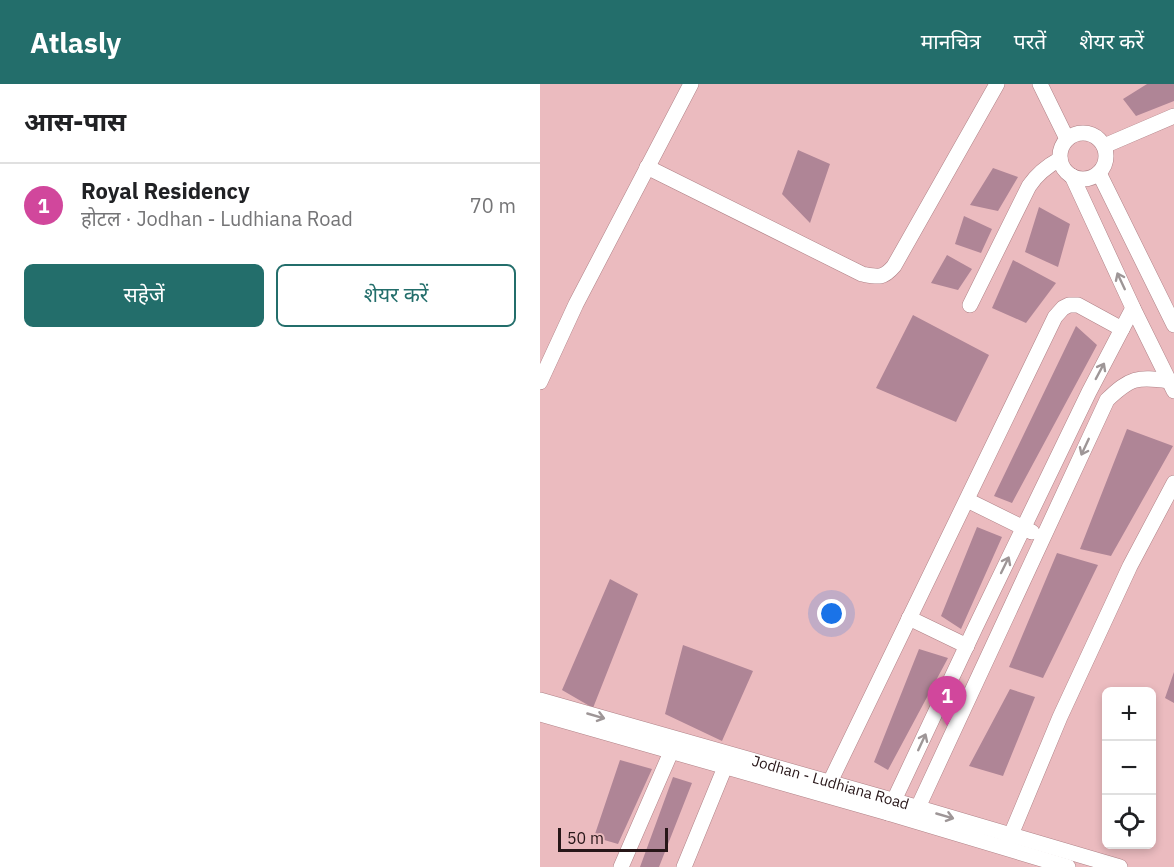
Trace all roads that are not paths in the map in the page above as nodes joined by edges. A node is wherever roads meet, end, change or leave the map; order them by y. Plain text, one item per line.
1 (691, 84) edge
2 (997, 84) edge
3 (1040, 84) edge
4 (1174, 116) edge
5 (1066, 139) junction
6 (1104, 146) junction
7 (1060, 159) junction
8 (647, 167) junction
9 (1099, 173) junction
10 (1072, 176) junction
11 (970, 305) dead end
12 (1133, 308) junction
13 (1174, 325) edge
14 (1122, 329) junction
15 (540, 382) edge
16 (1171, 386) edge
17 (1089, 392) junction
18 (1107, 400) junction
19 (1174, 483) edge
20 (1043, 488) junction
21 (1062, 495) junction
22 (967, 500) junction
23 (1023, 528) junction
24 (1042, 538) junction
25 (909, 618) junction
26 (976, 626) junction
27 (998, 636) junction
28 (967, 645) junction
29 (957, 666) junction
30 (979, 674) junction
31 (541, 707) edge
32 (671, 752) junction
33 (725, 767) junction
34 (830, 782) junction
35 (891, 807) junction
36 (915, 814) junction
37 (1008, 842) junction
38 (621, 867) edge
39 (684, 867) edge
40 (1068, 867) edge
41 (1120, 867) edge

1 - 8 street
2 - 8 street
3 - 5 street
4 - 6 street
5 - 6 street
5 - 7 street
6 - 9 street
7 - 10 street
7 - 11 street
8 - 15 street
9 - 10 street
9 - 13 street
12 -> 10 street
12 - 14 street
12 - 16 street
17 -> 14 street
14 - 22 street
16 - 18 street
17 - 18 street
17 - 20 street
18 -> 21 street
19 - 37 street
20 - 21 street
20 - 23 street
21 - 24 street
22 - 23 street
22 - 25 street
23 - 24 street
26 -> 23 street
24 - 27 street
25 - 28 street
25 - 34 street
26 - 27 street
26 - 28 street
27 - 30 street
28 - 29 street
29 - 30 street
35 -> 29 street
30 - 36 street
31 - 32 street, Jodhan - Ludhiana Road
31 -> 34 street, Jodhan - Ludhiana Road
32 - 33 street, Jodhan - Ludhiana Road
32 - 38 street
33 - 35 street, Jodhan - Ludhiana Road
33 - 39 street
34 - 35 street, Jodhan - Ludhiana Road
35 - 36 street, Jodhan - Ludhiana Road
36 - 37 street, Jodhan - Ludhiana Road
37 - 40 street, Jodhan - Ludhiana Road
37 - 41 street, Jodhan - Ludhiana Road

